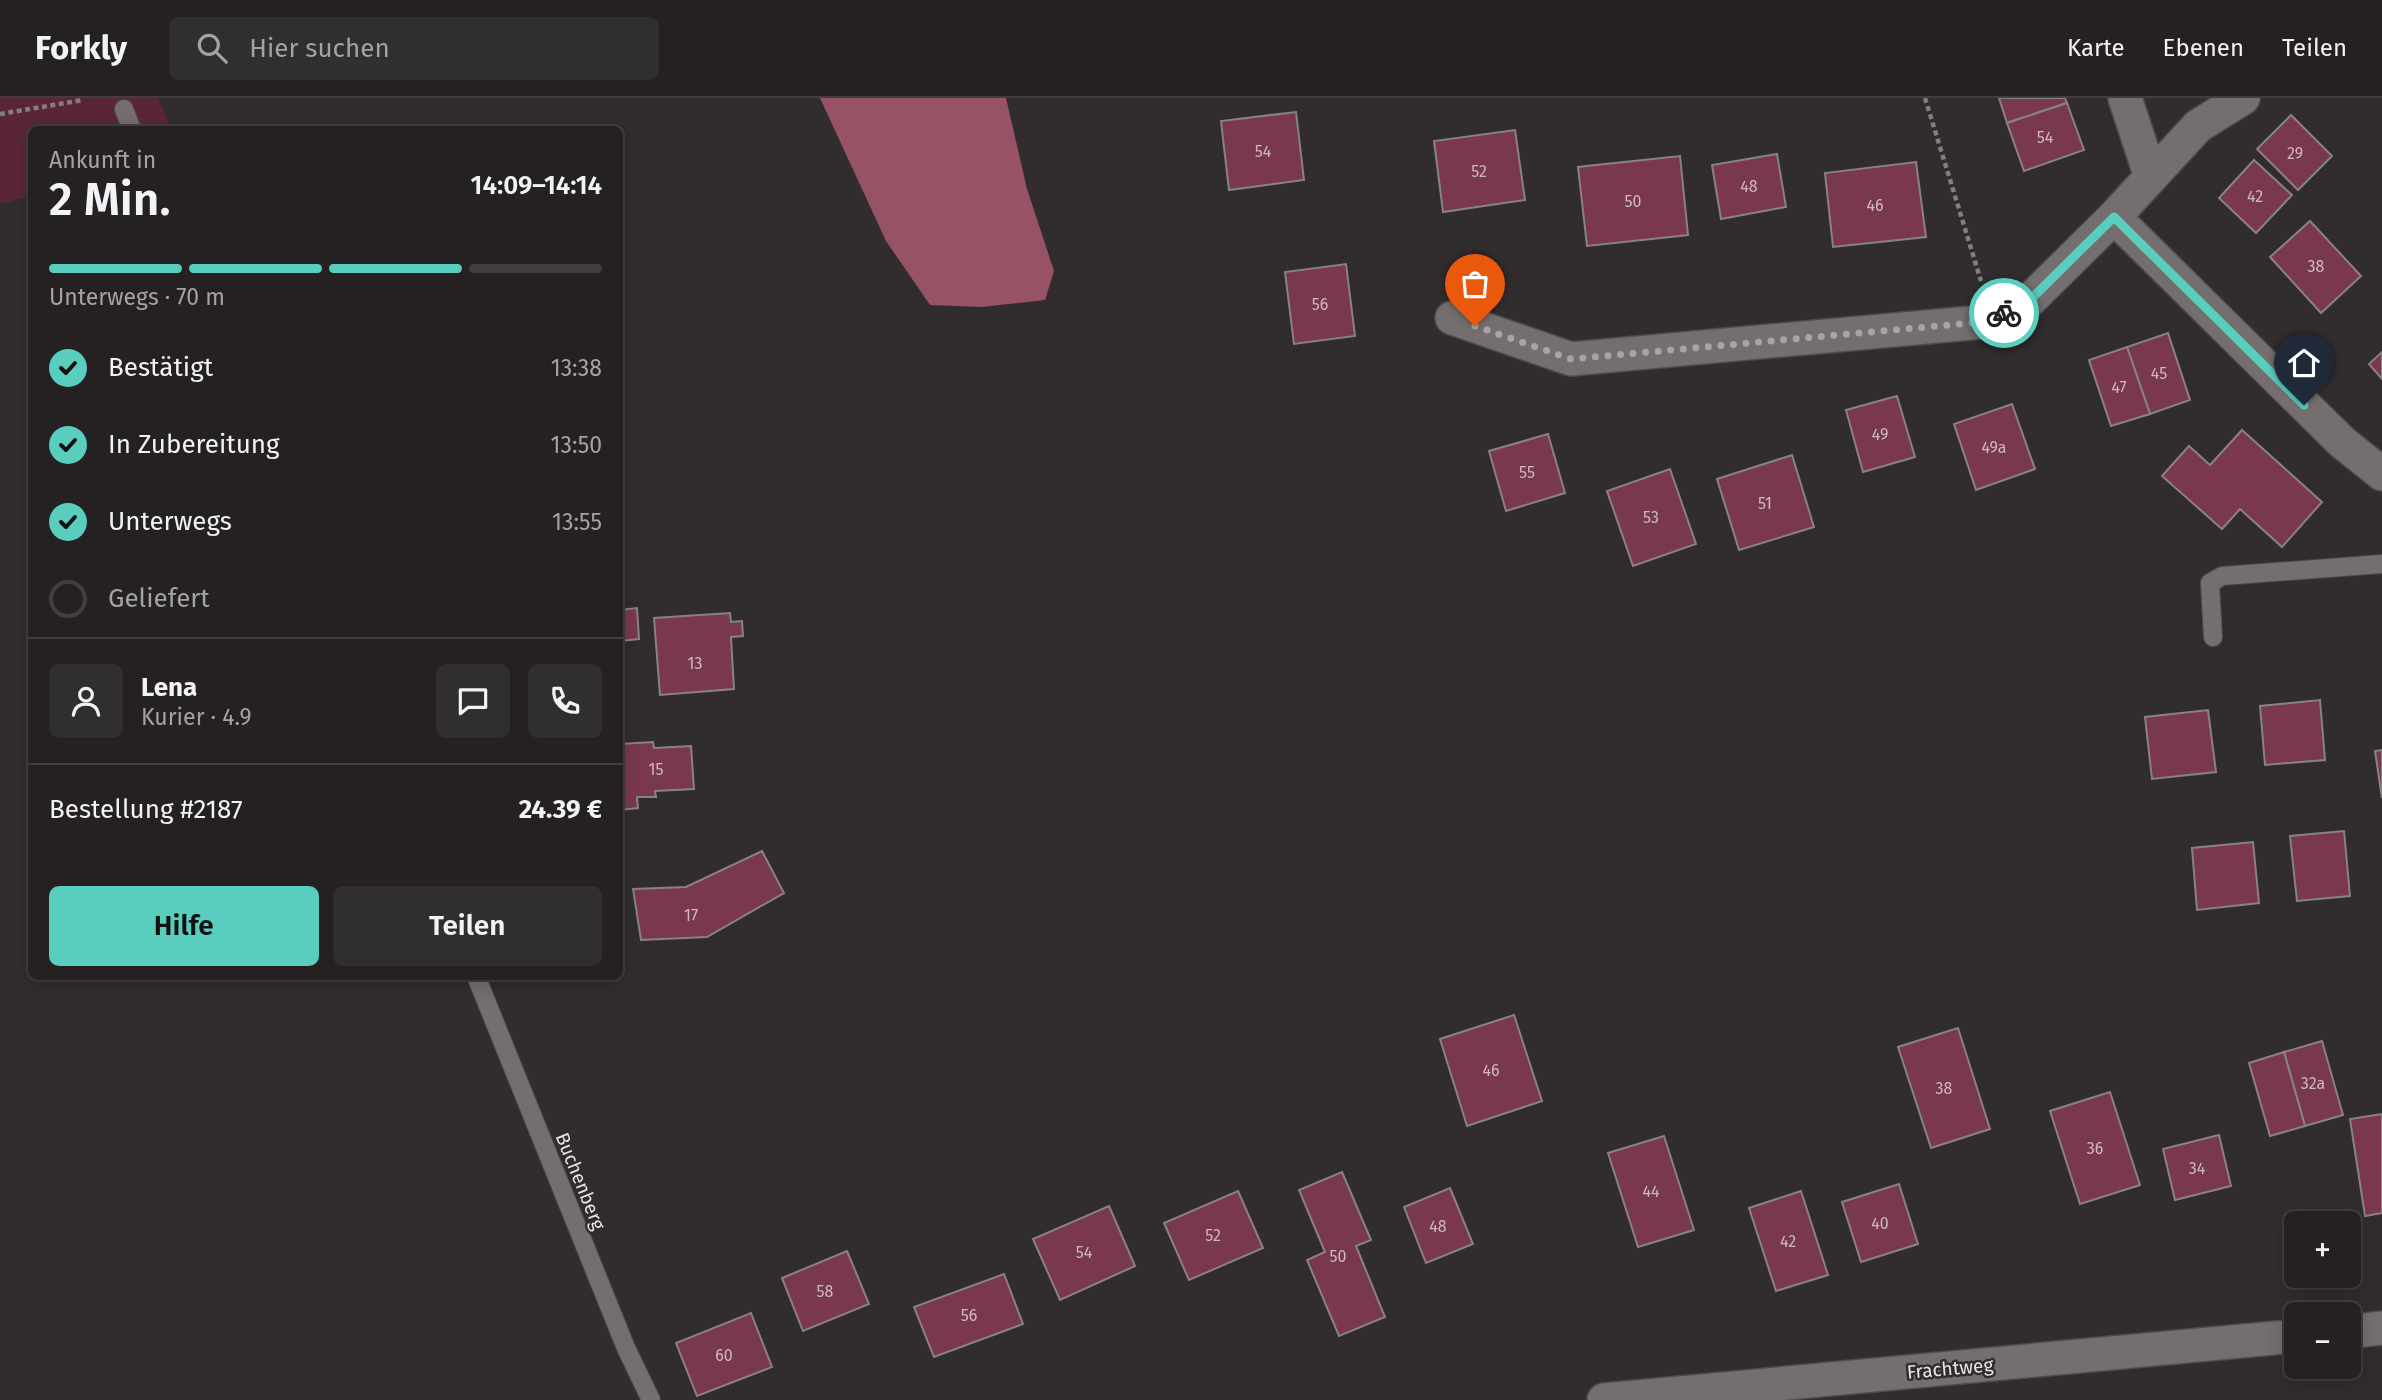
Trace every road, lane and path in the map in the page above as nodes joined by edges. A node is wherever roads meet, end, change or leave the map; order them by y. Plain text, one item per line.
1 (1925, 98) edge
2 (2125, 98) edge
3 (2244, 98) edge
4 (83, 100) dead end
5 (124, 109) dead end
6 (0, 114) edge
7 (130, 126) edge
8 (2151, 177) junction
9 (2114, 217) junction
10 (1998, 316) junction
11 (1452, 317) dead end
12 (2382, 474) edge
13 (2382, 564) edge
14 (2213, 637) dead end
15 (477, 980) edge
16 (2382, 1328) edge
17 (2361, 1330) edge
18 (2284, 1337) edge
19 (650, 1400) edge
20 (1604, 1400) edge

1 - 10 path
2 - 8 street
3 - 8 street
4 - 6 path
5 - 7 lane
8 - 9 street
9 - 10 street
9 - 12 street
10 - 11 street
13 - 14 lane
15 - 19 lane, Buchenberg
16 - 17 street
18 - 20 street, Frachtweg

